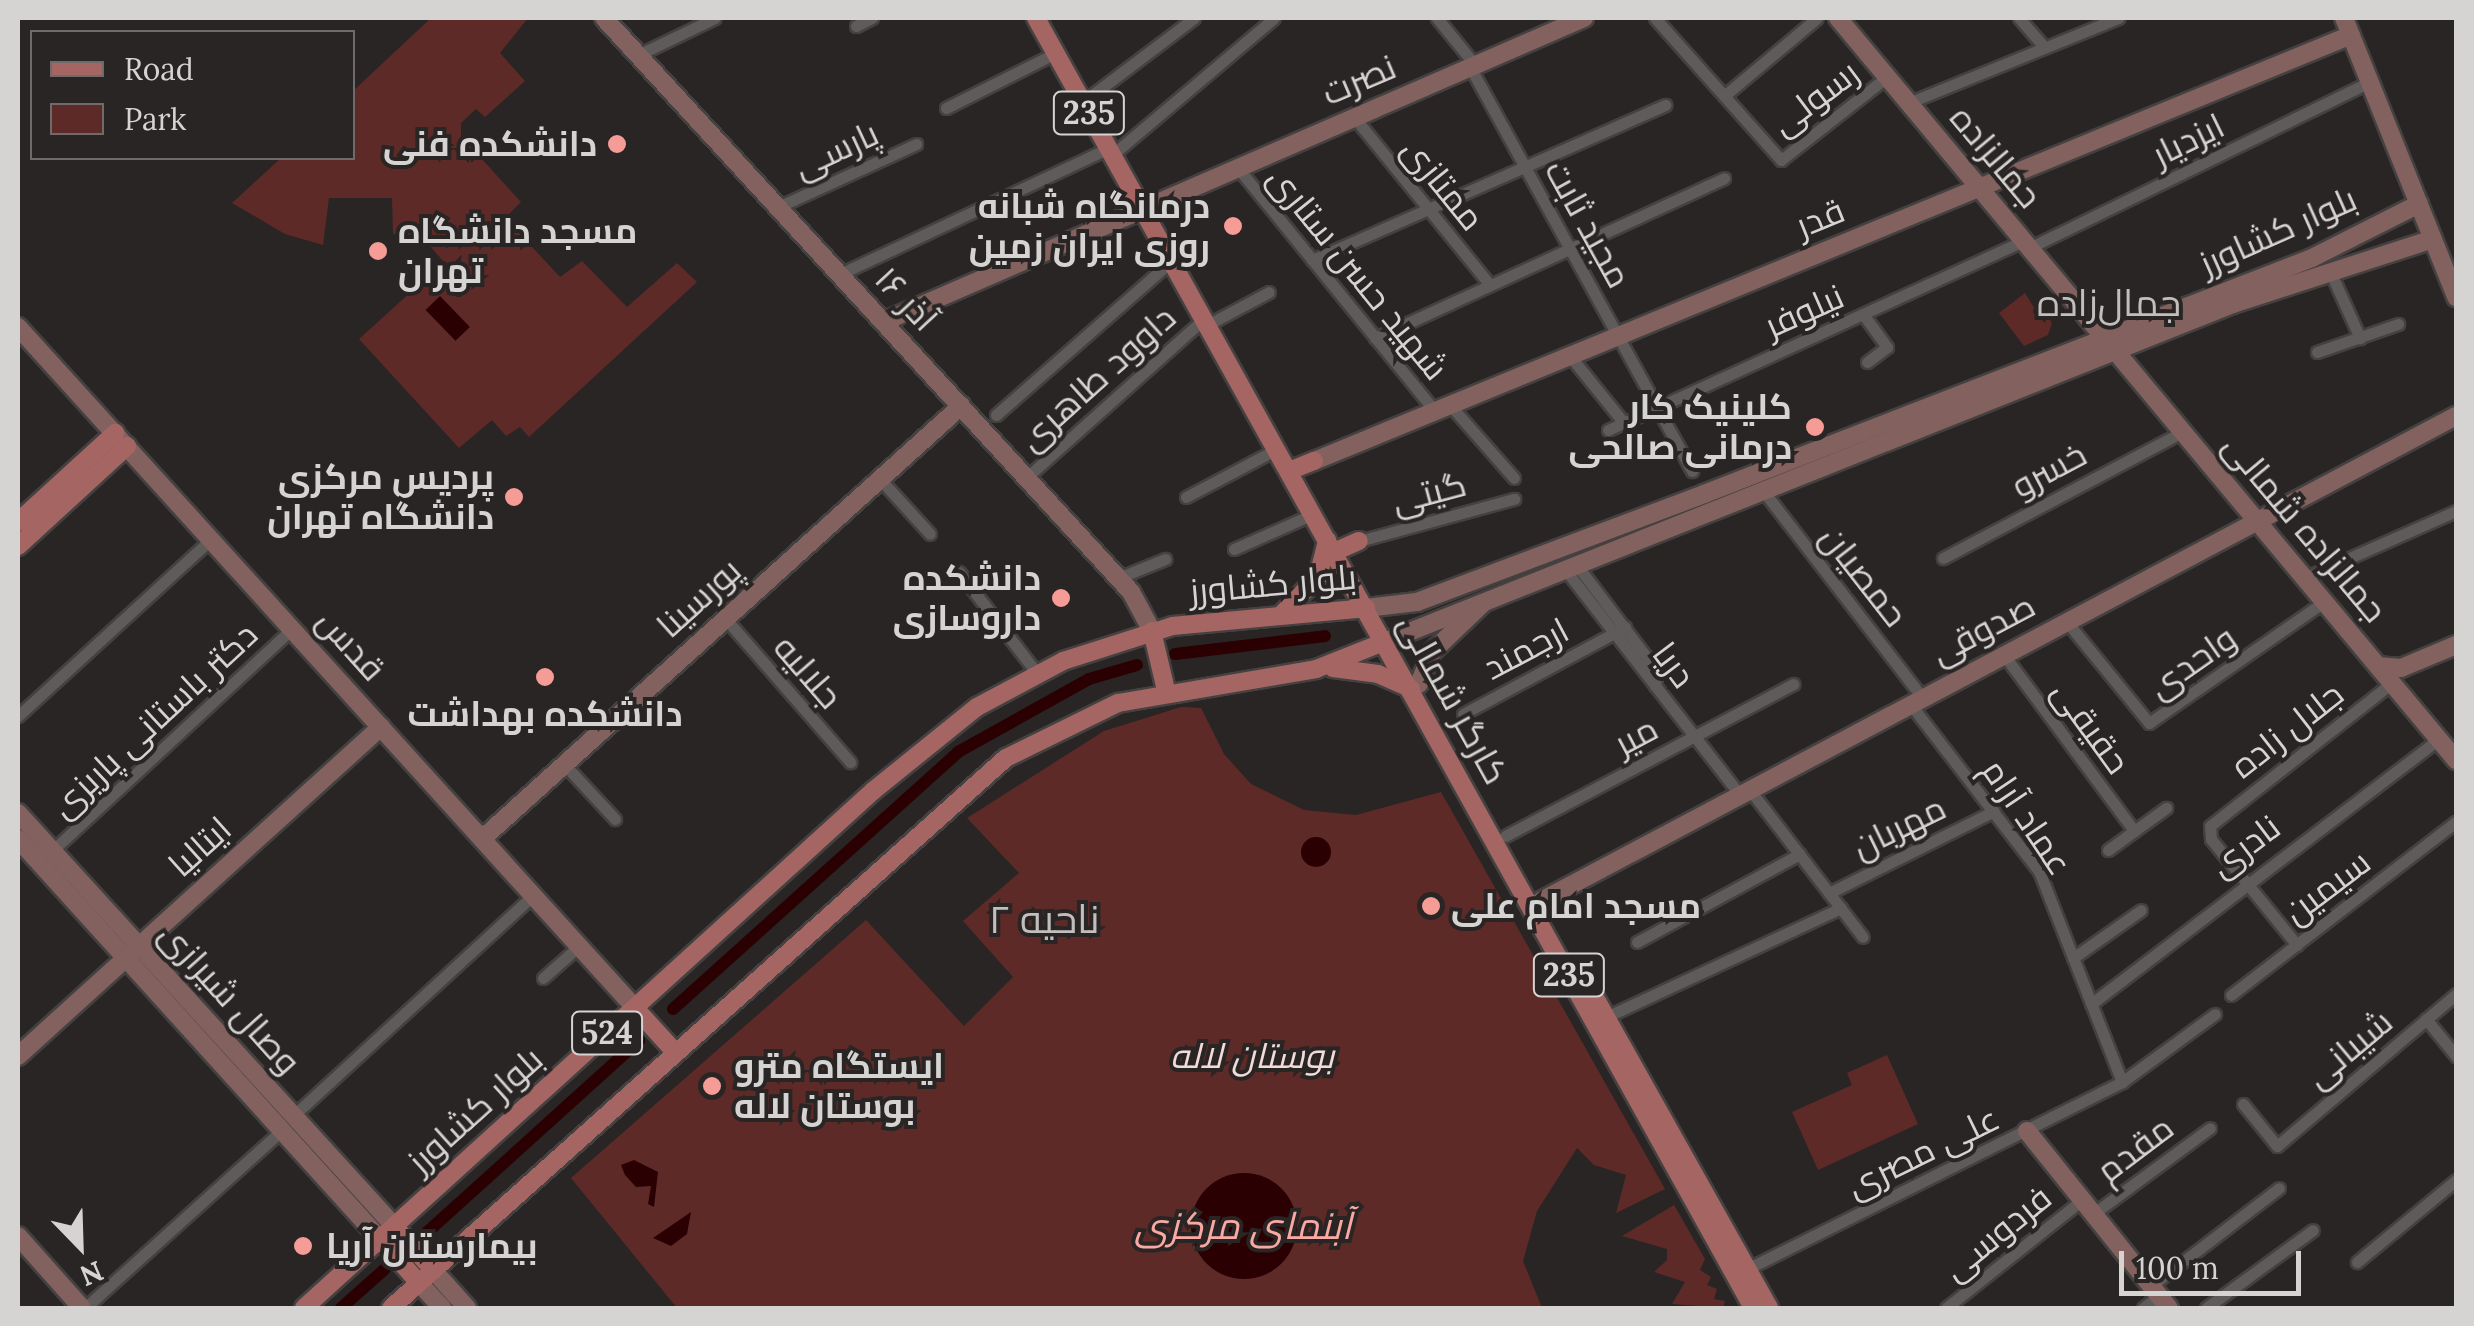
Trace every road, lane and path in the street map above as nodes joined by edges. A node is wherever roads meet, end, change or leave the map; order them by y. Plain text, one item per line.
1 (604, 18) edge
2 (715, 18) edge
3 (872, 18) edge
4 (1036, 18) edge
5 (1194, 18) edge
6 (1274, 18) edge
7 (1437, 18) edge
8 (1584, 18) edge
9 (1655, 18) edge
10 (1817, 18) edge
11 (1838, 18) edge
12 (2019, 18) edge
13 (2118, 18) edge
14 (1554, 23) edge
15 (856, 26) dead end
16 (2348, 26) edge
17 (2043, 46) junction
18 (1056, 54) junction
19 (638, 55) junction
20 (1473, 66) junction
21 (1888, 77) junction
22 (2370, 82) junction
23 (1724, 96) junction
24 (1083, 102) junction
25 (1908, 102) junction
26 (1665, 105) dead end
27 (946, 108) dead end
28 (1354, 118) junction
29 (916, 144) dead end
30 (1110, 152) junction
31 (1525, 166) junction
32 (1238, 168) junction
33 (1724, 178) dead end
34 (1979, 188) junction
35 (2419, 204) junction
36 (1151, 206) junction
37 (778, 208) junction
38 (1428, 209) junction
39 (2433, 239) junction
40 (2026, 245) junction
41 (1570, 249) junction
42 (1312, 260) junction
43 (1171, 261) junction
44 (2329, 269) junction
45 (840, 274) junction
46 (1490, 285) junction
47 (1269, 292) dead end
48 (2456, 297) edge
49 (1864, 314) junction
50 (883, 322) junction
51 (1206, 322) junction
52 (2398, 324) dead end
53 (18, 327) edge
54 (1618, 336) junction
55 (1375, 338) junction
56 (2360, 338) junction
57 (2109, 345) junction
58 (2317, 352) dead end
59 (1570, 356) junction
60 (1867, 362) dead end
61 (960, 406) junction
62 (1442, 408) junction
63 (1657, 408) junction
64 (996, 416) dead end
65 (2456, 416) edge
66 (1624, 423) junction
67 (1608, 430) dead end
68 (2182, 432) junction
69 (121, 440) junction
70 (1277, 449) junction
71 (1314, 461) joint
72 (1289, 471) junction
73 (1692, 471) dead end
74 (1026, 478) junction
75 (1514, 478) dead end
76 (880, 479) junction
77 (1761, 488) junction
78 (1186, 497) dead end
79 (1514, 498) dead end
80 (2456, 510) edge
81 (1313, 514) junction
82 (18, 522) edge
83 (2257, 522) junction
84 (930, 534) dead end
85 (211, 539) junction
86 (1359, 541) joint
87 (18, 546) edge
88 (1331, 546) junction
89 (1234, 550) dead end
90 (1943, 558) dead end
91 (1166, 560) dead end
92 (1570, 565) junction
93 (959, 572) dead end
94 (1118, 578) junction
95 (2304, 578) junction
96 (1490, 596) junction
97 (2324, 602) junction
98 (1366, 608) junction
99 (1280, 616) junction
100 (725, 618) junction
101 (2067, 622) junction
102 (292, 629) junction
103 (1620, 630) junction
104 (1152, 631) junction
105 (1388, 640) junction
106 (2456, 645) edge
107 (2004, 655) junction
108 (2456, 658) edge
109 (2378, 666) junction
110 (1322, 667) junction
111 (1036, 672) junction
112 (1794, 684) dead end
113 (1415, 687) junction
114 (1166, 690) junction
115 (2398, 690) junction
116 (1917, 701) junction
117 (1464, 714) dead end
118 (18, 716) edge
119 (381, 727) junction
120 (1694, 736) junction
121 (2439, 739) junction
122 (2456, 760) edge
123 (850, 762) dead end
124 (564, 764) junction
125 (1745, 792) junction
126 (2166, 808) dead end
127 (1994, 811) junction
128 (18, 813) edge
129 (615, 819) dead end
130 (2456, 822) edge
131 (2134, 832) junction
132 (482, 838) junction
133 (18, 839) edge
134 (1500, 839) junction
135 (2108, 850) dead end
136 (1800, 854) junction
137 (46, 857) junction
138 (2248, 884) junction
139 (1829, 893) junction
140 (533, 895) junction
141 (1536, 904) junction
142 (1841, 908) junction
143 (2140, 910) dead end
144 (1863, 937) dead end
145 (1636, 942) dead end
146 (2297, 944) junction
147 (579, 946) junction
148 (132, 952) junction
149 (2073, 958) junction
150 (543, 978) dead end
151 (2456, 994) edge
152 (2231, 995) dead end
153 (2091, 1004) junction
154 (635, 1008) junction
155 (2215, 1014) dead end
156 (2426, 1019) junction
157 (1600, 1020) junction
158 (675, 1052) junction
159 (18, 1056) edge
160 (2456, 1056) edge
161 (2122, 1082) junction
162 (2243, 1104) dead end
163 (293, 1116) junction
164 (2210, 1128) dead end
165 (281, 1131) junction
166 (2026, 1131) junction
167 (2456, 1180) edge
168 (2279, 1188) dead end
169 (2088, 1207) junction
170 (2312, 1230) dead end
171 (387, 1233) junction
172 (18, 1236) edge
173 (2357, 1262) dead end
174 (1741, 1272) junction
175 (426, 1277) junction
176 (2160, 1297) edge
177 (83, 1308) edge
178 (304, 1308) edge
179 (391, 1308) edge
180 (442, 1308) edge
181 (467, 1308) edge
182 (1753, 1308) edge
183 (1770, 1308) edge
184 (1946, 1308) edge
185 (2143, 1308) edge
186 (2206, 1308) edge

1 - 19 street, ۱۶ آذر
2 - 19 street
3 - 15 street
4 - 18 main road, کارگر شمالی / 235
5 - 24 street
6 - 30 street
7 - 20 street, مجید ثابت
8 - 14 street, نصرت
9 - 23 street
10 - 23 street
11 - 21 street, جمالزاده
12 - 17 street
13 - 17 street
14 - 20 street, نصرت
16 - 22 street
16 - 34 street, قدر
17 - 25 street
18 - 24 main road, کارگر شمالی / 235
18 - 27 street
19 - 37 street, ۱۶ آذر
20 - 28 street, نصرت
20 - 31 street, مجید ثابت
21 - 23 street, رسولی
21 - 25 street, جمالزاده
22 - 35 street
22 - 40 street, ایزدیار
24 - 30 main road, کارگر شمالی / 235
25 - 34 street, جمالزاده
26 - 31 street
28 - 32 street, نصرت
28 - 38 street, ممتازی
29 - 37 street, پارسی
30 - 36 main road, کارگر شمالی / 235
30 - 45 street
31 - 38 street
31 - 41 street, مجید ثابت
32 - 36 street, نصرت
32 - 42 street, شهید حسن ستاری
33 - 41 street
34 - 40 street, جمالزاده
34 - 54 street, قدر
35 - 39 street
35 - 57 street, بلوار کشاورز / 524
36 - 43 main road, کارگر شمالی / 235
36 - 50 street, نصرت
37 - 45 street, ۱۶ آذر
38 - 42 street
38 - 46 street, ممتازی
39 - 44 street, بلوار کشاورز / 524
39 - 48 street
40 - 49 street, نیلوفر
40 - 57 street, جمالزاده
41 - 46 street
41 - 54 street, مجید ثابت
42 - 55 street, شهید حسن ستاری
43 - 51 main road, کارگر شمالی / 235
43 - 64 street
44 - 56 street
44 - 57 street, بلوار کشاورز / 524
45 - 50 street, ۱۶ آذر
46 - 55 street
47 - 51 street, داوود طاهری
49 - 60 street
49 - 63 street, نیلوفر
50 - 61 street, ۱۶ آذر
51 - 70 main road, کارگر شمالی / 235
51 - 74 street, داوود طاهری
52 - 56 street
53 - 69 street, قدس
54 - 59 street, قدر
54 - 63 street, مجید ثابت
55 - 62 street, شهید حسن ستاری
56 - 58 street
57 - 68 street, جمالزاده شمالی
57 - 77 street, بلوار کشاورز / 524
57 - 98 street, بلوار کشاورز / 524
59 - 62 street, قدر
59 - 66 street
61 - 74 street, ۱۶ آذر
61 - 76 street, پورسینا
62 - 71 street, قدر
62 - 75 street, شهید حسن ستاری
63 - 66 street, نیلوفر
63 - 73 street, مجید ثابت
65 - 83 street, صدوقی
66 - 67 street, نیلوفر
68 - 83 street, جمالزاده شمالی
68 - 90 street, خسرو
69 - 82 main road
69 - 85 street, قدس
69 - 87 main road
70 - 72 main road, کارگر شمالی / 235
70 - 78 street
71 - 72 main road
72 - 81 main road, کارگر شمالی / 235
74 - 94 street, ۱۶ آذر
76 - 84 street
76 - 100 street, پورسینا
77 - 92 street, بلوار کشاورز / 524
77 - 116 street, حمصیان
79 - 86 street, گیتی
80 - 95 street
81 - 88 main road, کارگر شمالی / 235
81 - 89 street
83 - 95 street, جمالزاده شمالی
83 - 101 street, صدوقی
85 - 102 street, قدس
85 - 118 street
86 - 88 main road
88 - 98 main road, کارگر شمالی / 235
88 - 99 main road
91 - 94 street
92 - 96 street, بلوار کشاورز / 524
92 - 103 street, دریا
93 - 111 street
94 - 104 street, ۱۶ آذر
95 - 97 street, جمالزاده شمالی
96 - 105 street, بلوار کشاورز / 524
96 - 113 street
97 - 101 street, واحدی
97 - 109 street, جمالزاده شمالی
98 - 99 main road, بلوار کشاورز / 524
98 - 105 main road, کارگر شمالی / 235
99 - 104 main road, بلوار کشاورز / 524
100 - 123 street, جلالیه
100 - 124 street, پورسینا
101 - 107 street, صدوقی
102 - 119 street, قدس
102 - 137 street, دکتر باستانی پاریزی
103 - 117 street, ارجمند
103 - 120 street, دریا
104 - 111 main road, بلوار کشاورز / 524
104 - 114 main road
105 - 110 main road, بلوار کشاورز / 524
105 - 113 main road, کارگر شمالی / 235
106 - 109 street
107 - 116 street, صدوقی
107 - 131 street, حقیقی
108 - 115 street
109 - 115 street, جمالزاده شمالی
110 - 113 main road
110 - 114 main road, بلوار کشاورز / 524
111 - 154 main road, بلوار کشاورز / 524
112 - 120 street, میر
113 - 134 main road, کارگر شمالی / 235
114 - 158 main road, بلوار کشاورز / 524
115 - 121 street, جمالزاده شمالی
115 - 138 street, جلال زاده
116 - 125 street, صدوقی
116 - 127 street, عماد آرام
119 - 132 street, قدس
119 - 148 street, ایتالیا
120 - 125 street, دریا
120 - 134 street, میر
121 - 122 street, جمالزاده شمالی
121 - 138 street, نادری
124 - 129 street
124 - 132 street, پورسینا
125 - 136 street, دریا
125 - 141 street, صدوقی
126 - 131 street
127 - 139 street, مهربان
127 - 149 street, عماد آرام
128 - 137 street, وصال شیرازی
130 - 146 street, سیمین
131 - 135 street
132 - 140 street, قدس
133 - 137 street, وصال شیرازی
134 - 141 main road, کارگر شمالی
136 - 139 street, دریا
136 - 145 street
137 - 148 street, وصال شیرازی
138 - 146 street
138 - 153 street, نادری
139 - 142 street, دریا
140 - 147 street, قدس
140 - 163 street
141 - 157 main road, کارگر شمالی
142 - 144 street, دریا
142 - 157 street
143 - 149 street
146 - 152 street, سیمین
147 - 150 street
147 - 154 street, قدس
148 - 159 street, ایتالیا
148 - 163 street, وصال شیرازی
148 - 165 street, وصال شیرازی
149 - 153 street, عماد آرام
151 - 156 street, شیبانی
153 - 161 street, عماد آرام
154 - 158 main road
154 - 171 main road, بلوار کشاورز / 524
155 - 161 street, علی مصری
156 - 160 street
156 - 162 street, شیبانی
157 - 174 main road, 235
158 - 175 main road, بلوار کشاورز / 524
161 - 166 street, علی مصری
163 - 171 street, وصال شیرازی
164 - 169 street, مقدم
165 - 171 street, وصال شیرازی
165 - 177 street
166 - 169 street
166 - 174 street, علی مصری
167 - 173 street
168 - 176 street
169 - 176 street
169 - 184 street, فردوسی
170 - 186 street
171 - 175 main road
171 - 178 main road, بلوار کشاورز / 524
172 - 177 street
174 - 182 main road, 235
174 - 183 main road
175 - 179 main road, بلوار کشاورز / 524
175 - 180 street
175 - 181 street
176 - 185 street

